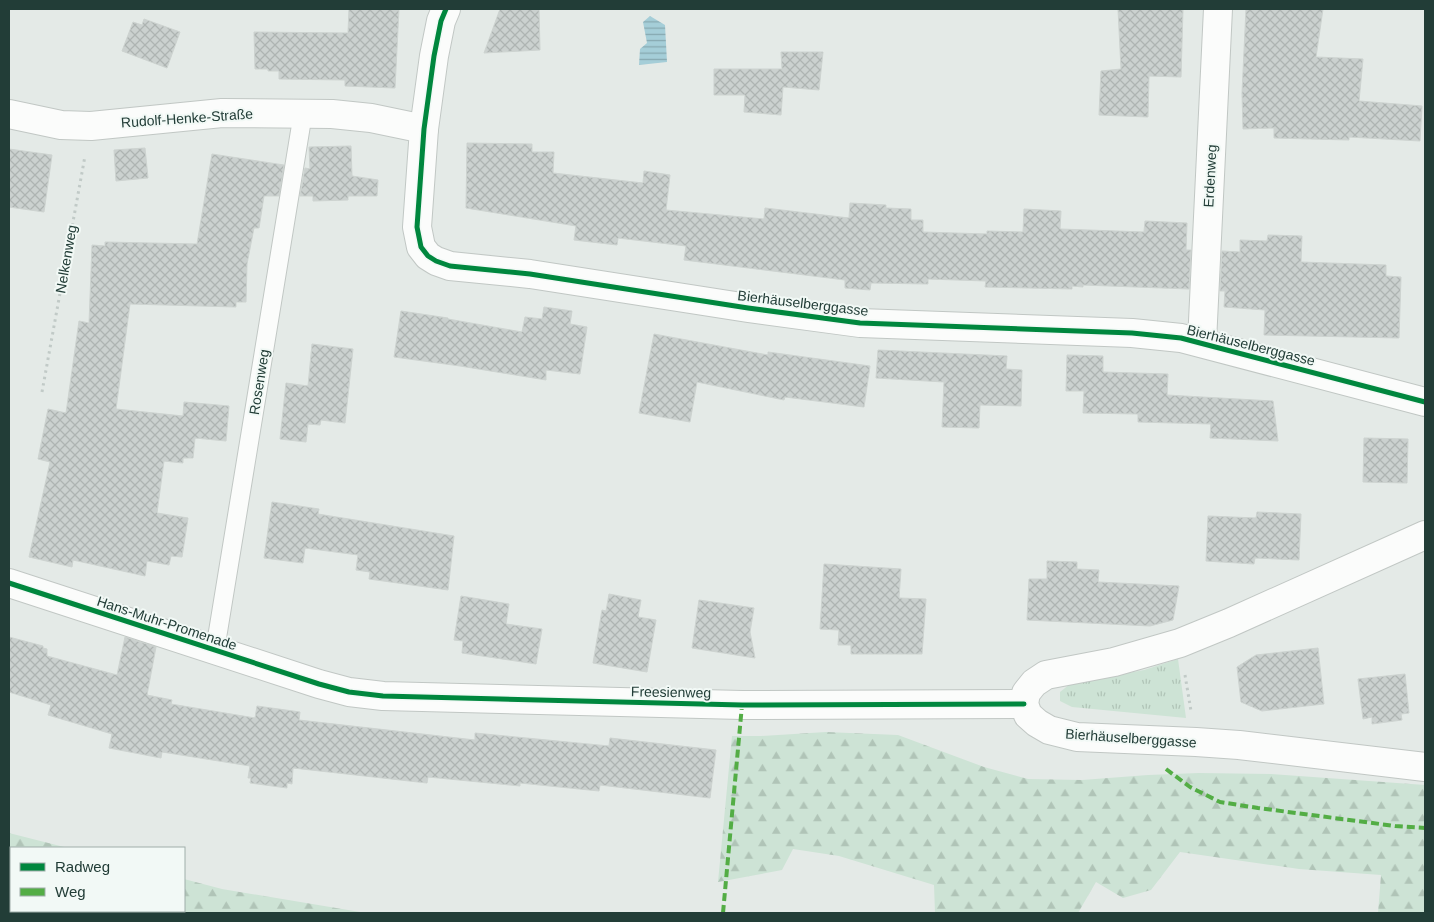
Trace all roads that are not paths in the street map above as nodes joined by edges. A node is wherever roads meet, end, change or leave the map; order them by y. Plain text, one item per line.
1 (446, 9) edge
2 (1218, 9) edge
3 (304, 113) junction
4 (9, 114) edge
5 (424, 129) junction
6 (1202, 342) junction
7 (1425, 402) edge
8 (1425, 535) edge
9 (9, 583) edge
10 (215, 650) junction
11 (319, 684) joint
12 (1024, 704) junction
13 (1425, 767) edge

1 - 5 street, Bierhäuselberggasse
2 - 6 street, Erdenweg
3 - 4 street, Rudolf-Henke-Straße
3 - 5 street, Rudolf-Henke-Straße
3 - 10 lane, Rosenweg
5 - 6 street, Bierhäuselberggasse
6 - 7 street, Bierhäuselberggasse
8 - 12 street
9 - 10 street, Hans-Muhr-Promenade
10 - 11 street, Hans-Muhr-Promenade
11 - 12 street, Freesienweg
12 - 13 street, Bierhäuselberggasse

